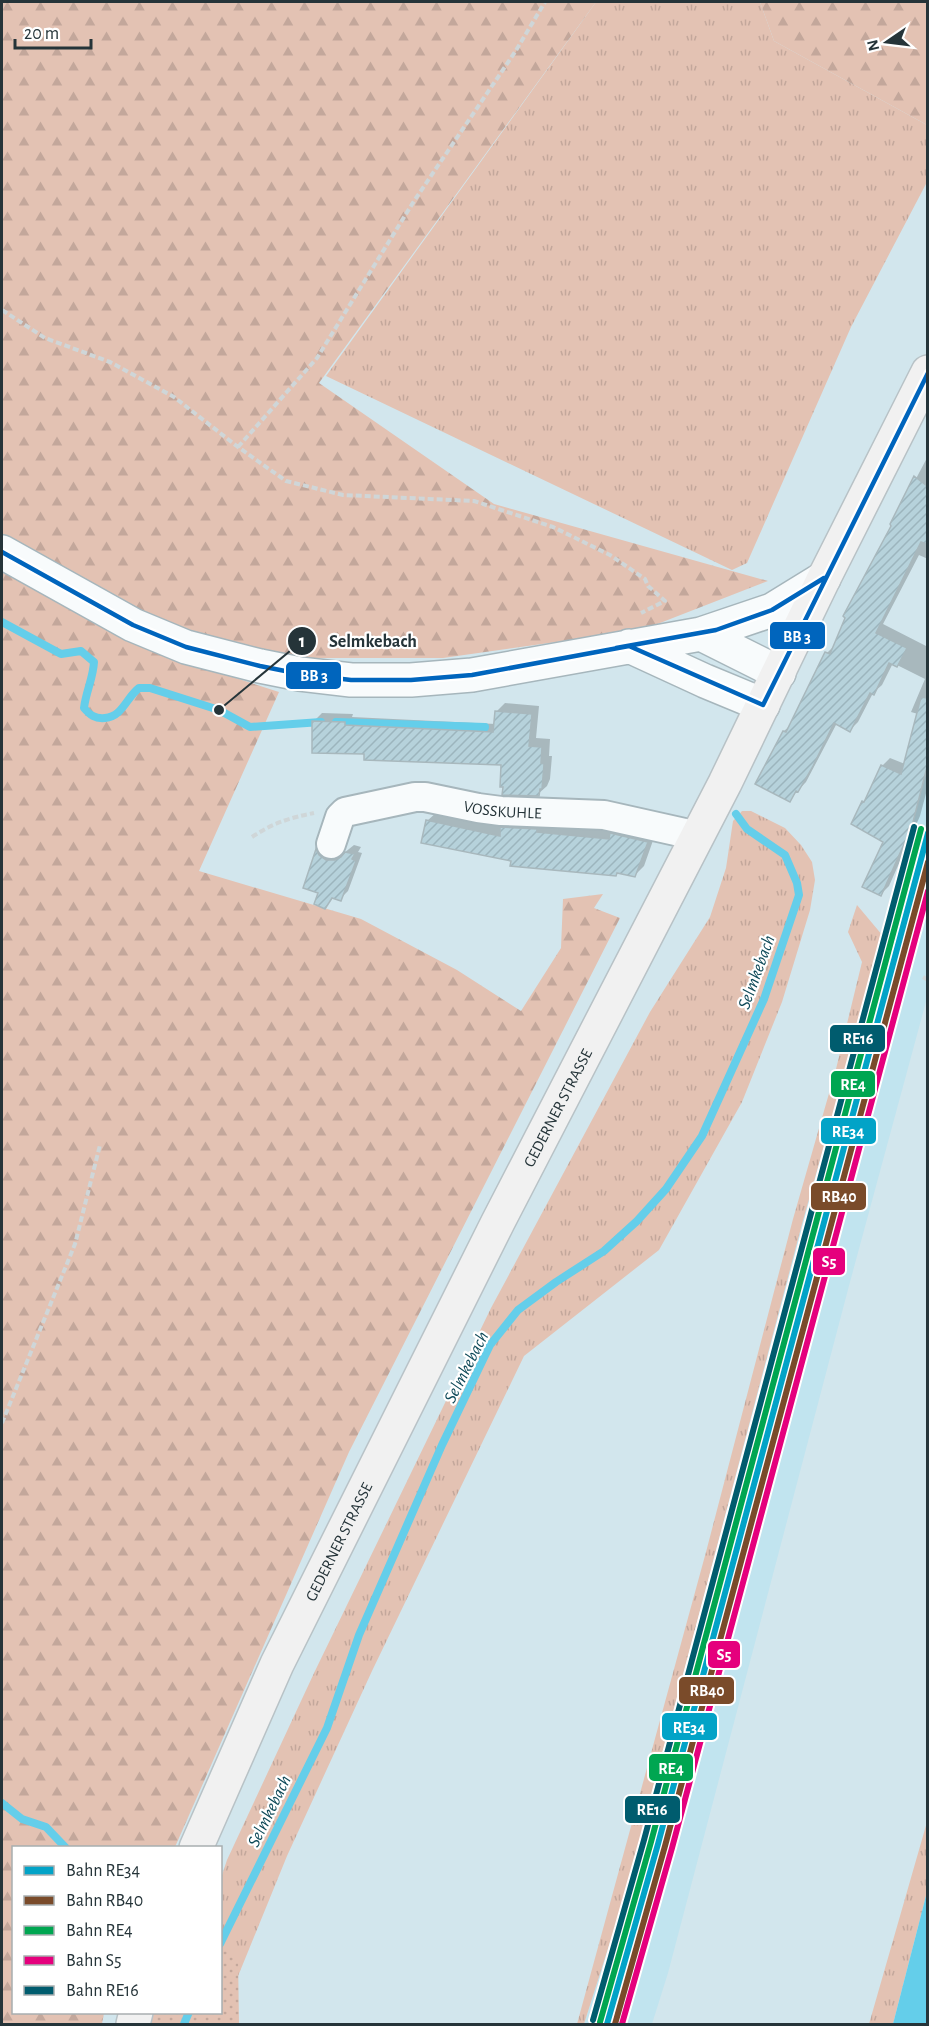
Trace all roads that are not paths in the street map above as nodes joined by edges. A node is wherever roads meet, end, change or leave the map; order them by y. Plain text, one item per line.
1 (927, 372) edge
2 (2, 552) edge
3 (824, 578) junction
4 (701, 634) junction
5 (630, 646) junction
6 (779, 673) junction
7 (763, 705) junction
8 (698, 836) junction
9 (331, 844) dead end
10 (197, 1846) edge

1 - 3 main road, GEDERNER STRASSE
2 - 5 main road
3 - 4 main road
3 - 6 main road, GEDERNER STRASSE
4 - 5 main road
4 - 6 main road
5 - 7 main road
6 - 7 main road, GEDERNER STRASSE
7 - 8 main road, GEDERNER STRASSE
8 - 9 street, VOSSKUHLE
8 - 10 main road, GEDERNER STRASSE

